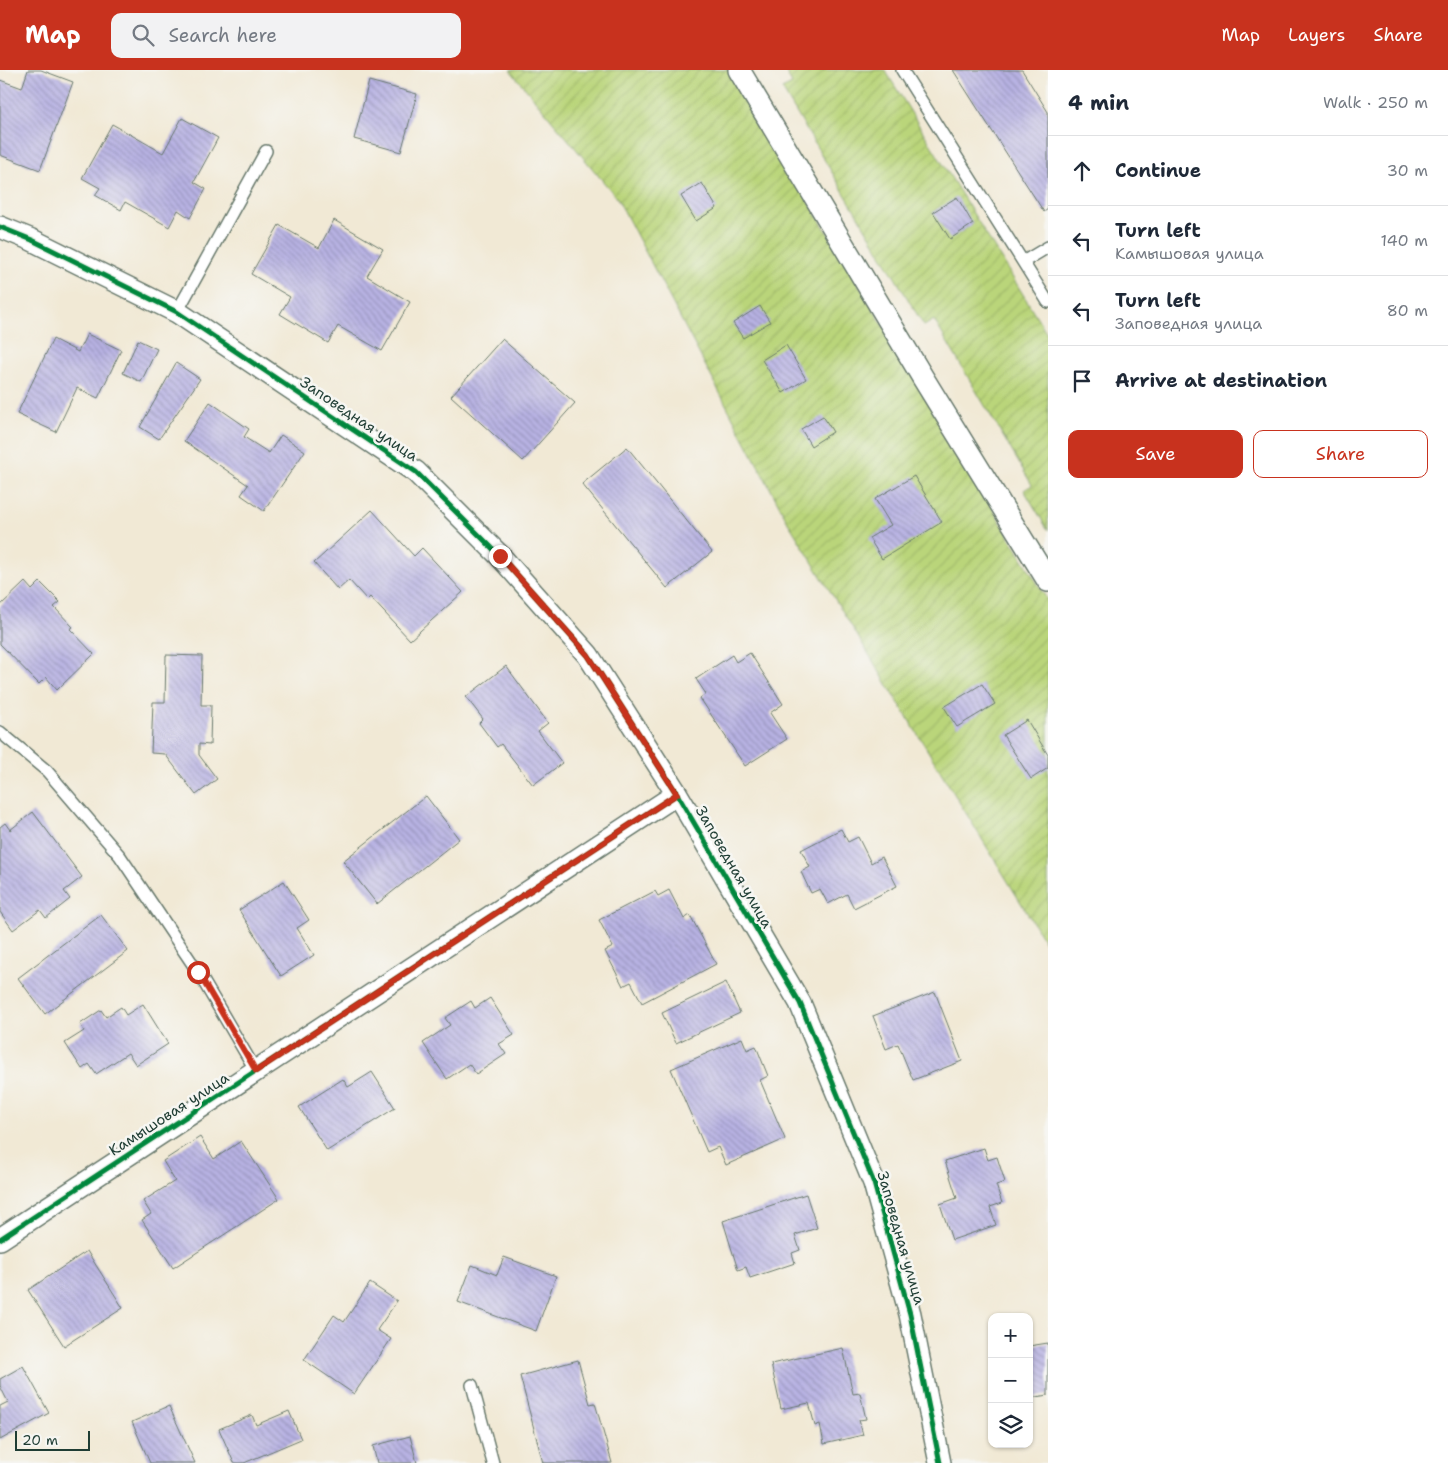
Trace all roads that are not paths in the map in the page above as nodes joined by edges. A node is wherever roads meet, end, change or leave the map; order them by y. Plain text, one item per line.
1 (739, 70) edge
2 (902, 70) edge
3 (266, 151) dead end
4 (0, 227) edge
5 (1048, 247) edge
6 (1023, 262) junction
7 (1048, 302) edge
8 (177, 312) junction
9 (1048, 581) edge
10 (0, 732) edge
11 (677, 794) junction
12 (256, 1071) junction
13 (0, 1239) edge
14 (472, 1385) dead end
15 (493, 1463) edge
16 (940, 1463) edge

1 - 9 street
2 - 6 lane
3 - 8 lane
4 - 8 street, Заповедная улица
5 - 6 lane
6 - 7 lane
8 - 11 street, Заповедная улица
10 - 12 lane
11 - 12 street, Камышовая улица
11 - 16 street, Заповедная улица
12 - 13 street, Камышовая улица
14 - 15 lane

